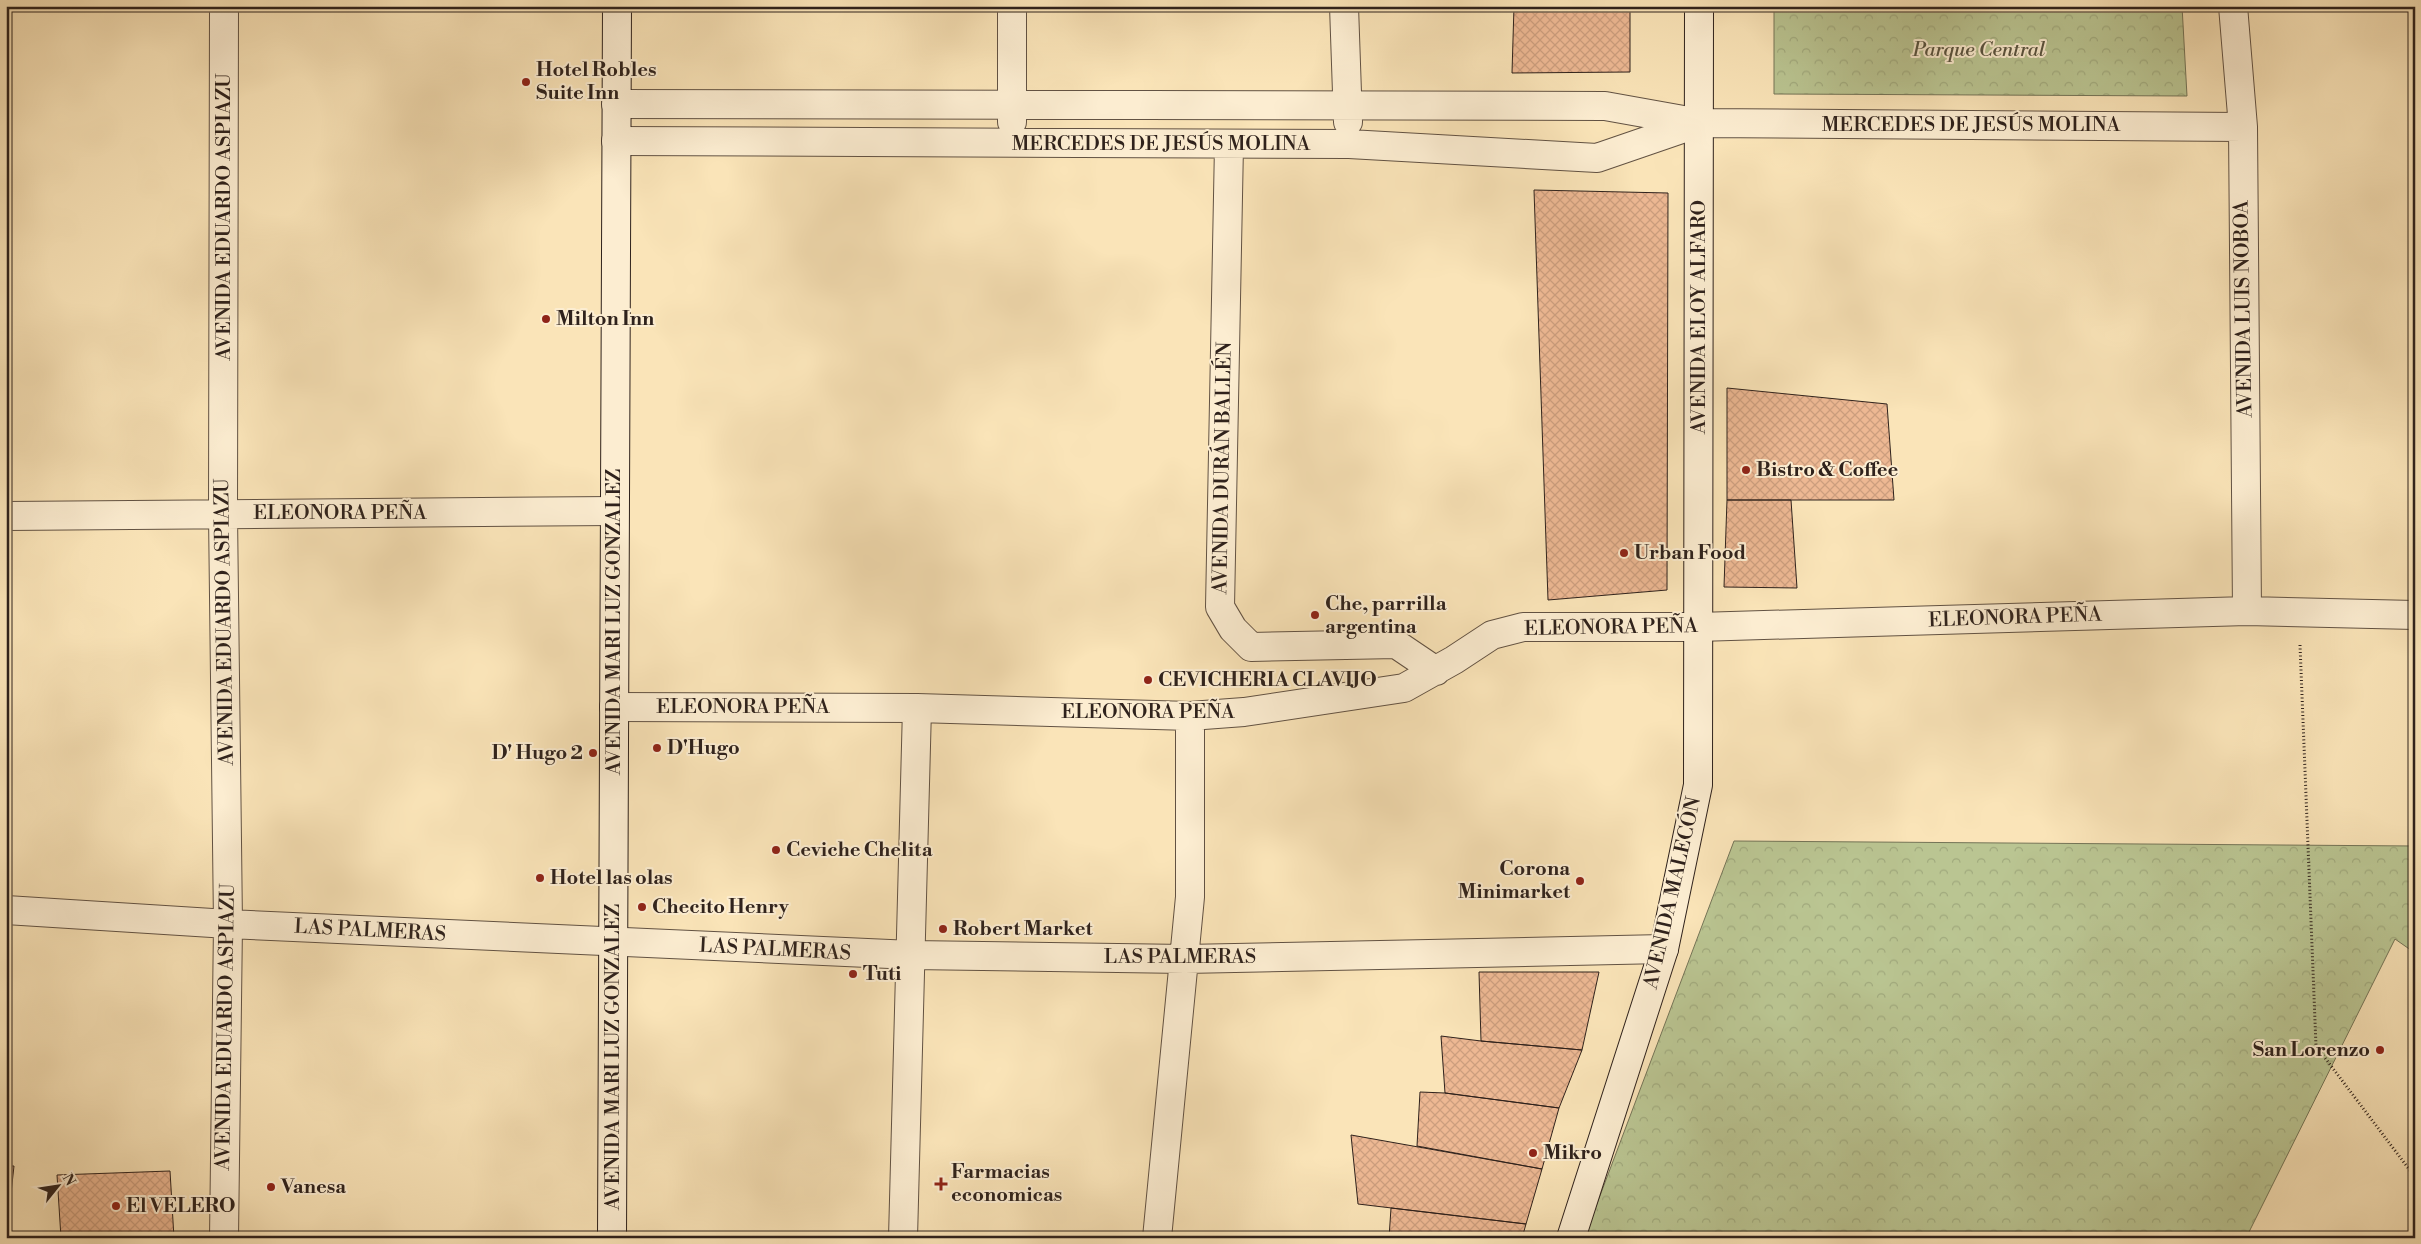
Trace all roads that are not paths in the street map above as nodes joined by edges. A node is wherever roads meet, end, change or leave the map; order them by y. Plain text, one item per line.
1 (224, 6) edge
2 (617, 6) edge
3 (1012, 6) edge
4 (1344, 6) edge
5 (1699, 6) edge
6 (2233, 6) edge
7 (616, 104) junction
8 (1347, 105) junction
9 (1012, 106) junction
10 (1700, 123) junction
11 (2242, 127) junction
12 (616, 141) junction
13 (1012, 144) junction
14 (1349, 144) junction
15 (1229, 145) junction
16 (614, 511) junction
17 (223, 514) junction
18 (6, 516) edge
19 (2247, 611) junction
20 (2415, 615) edge
21 (1698, 627) junction
22 (1436, 670) junction
23 (614, 707) junction
24 (917, 708) junction
25 (1190, 716) junction
26 (6, 910) edge
27 (228, 924) junction
28 (613, 942) junction
29 (1664, 949) junction
30 (912, 955) junction
31 (1186, 959) junction
32 (224, 1238) edge
33 (612, 1238) edge
34 (903, 1238) edge
35 (1157, 1238) edge
36 (1572, 1238) edge

1 - 17 street, AVENIDA EDUARDO ASPIAZU
2 - 7 street, AVENIDA MARI LUZ GONZALEZ
3 - 9 street
4 - 8 street
5 - 10 street, AVENIDA ELOY ALFARO
6 - 11 street, AVENIDA LUIS NOBOA
7 - 9 street, MERCEDES DE JESÚS MOLINA
7 - 12 street, AVENIDA MARI LUZ GONZALEZ
8 - 9 street, MERCEDES DE JESÚS MOLINA
8 - 10 street, MERCEDES DE JESÚS MOLINA
8 - 14 street
9 - 13 street
10 - 11 street, MERCEDES DE JESÚS MOLINA
10 - 14 street, MERCEDES DE JESÚS MOLINA
10 - 21 street, AVENIDA ELOY ALFARO
11 - 19 street, AVENIDA LUIS NOBOA
12 - 13 street, MERCEDES DE JESÚS MOLINA
12 - 16 street, AVENIDA MARI LUZ GONZALEZ
13 - 15 street, MERCEDES DE JESÚS MOLINA
14 - 15 street, MERCEDES DE JESÚS MOLINA
15 - 22 street, AVENIDA DURÁN BALLÉN
16 - 17 street, ELEONORA PEÑA
16 - 23 street, AVENIDA MARI LUZ GONZALEZ
17 - 18 street, ELEONORA PEÑA
17 - 27 street, AVENIDA EDUARDO ASPIAZU
19 - 20 street, ELEONORA PEÑA
19 - 21 street, ELEONORA PEÑA
21 - 22 street, ELEONORA PEÑA
21 - 29 street, AVENIDA MALECÓN
22 - 25 street, ELEONORA PEÑA
23 - 24 street, ELEONORA PEÑA
23 - 28 street, AVENIDA MARI LUZ GONZALEZ
24 - 25 street, ELEONORA PEÑA
24 - 30 street
25 - 31 street
26 - 27 street, LAS PALMERAS
27 - 28 street, LAS PALMERAS
27 - 32 street, AVENIDA EDUARDO ASPIAZU
28 - 30 street, LAS PALMERAS
28 - 33 street, AVENIDA MARI LUZ GONZALEZ
29 - 31 street, LAS PALMERAS
29 - 36 street, AVENIDA MALECÓN
30 - 31 street, LAS PALMERAS
30 - 34 street
31 - 35 street

